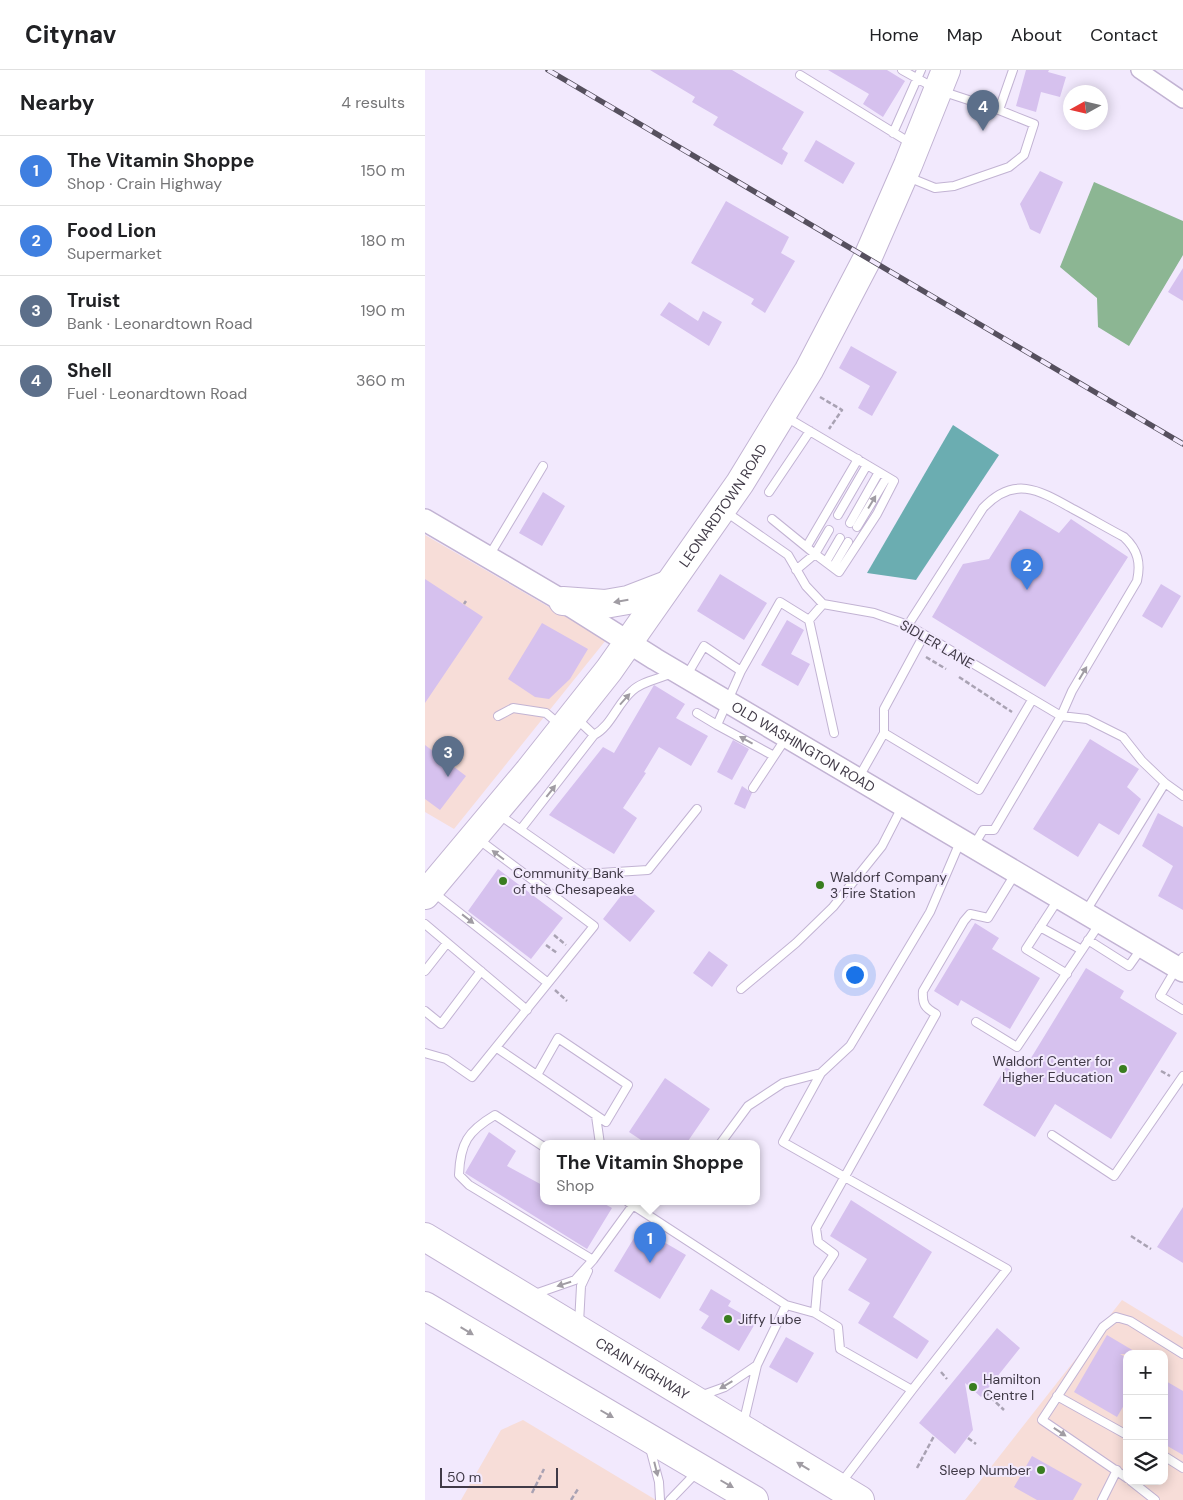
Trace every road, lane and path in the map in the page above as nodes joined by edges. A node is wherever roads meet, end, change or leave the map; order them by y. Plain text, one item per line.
1 (902, 70) edge
2 (1013, 70) edge
3 (1139, 70) edge
4 (800, 75) dead end
5 (930, 77) edge
6 (1183, 100) edge
7 (999, 110) junction
8 (893, 132) junction
9 (916, 147) junction
10 (904, 175) junction
11 (820, 397) dead end
12 (782, 415) junction
13 (810, 431) junction
14 (823, 439) junction
15 (858, 460) junction
16 (867, 465) junction
17 (543, 466) dead end
18 (883, 474) junction
19 (769, 492) dead end
20 (722, 509) junction
21 (838, 515) dead end
22 (772, 519) dead end
23 (425, 520) edge
24 (853, 525) dead end
25 (829, 530) dead end
26 (807, 546) junction
27 (815, 554) junction
28 (488, 557) junction
29 (826, 562) junction
30 (833, 567) junction
31 (796, 570) junction
32 (667, 585) junction
33 (563, 601) junction
34 (823, 604) junction
35 (809, 620) junction
36 (907, 625) junction
37 (924, 635) junction
38 (629, 643) junction
39 (915, 652) junction
40 (946, 668) dead end
41 (741, 671) junction
42 (681, 674) junction
43 (959, 677) dead end
44 (1032, 700) junction
45 (727, 701) junction
46 (697, 713) dead end
47 (498, 716) dead end
48 (1061, 716) junction
49 (1021, 718) junction
50 (569, 722) junction
51 (717, 724) junction
52 (834, 733) dead end
53 (884, 733) junction
54 (594, 735) junction
55 (787, 737) junction
56 (774, 756) junction
57 (858, 779) junction
58 (1165, 783) junction
59 (753, 788) dead end
60 (1183, 796) edge
61 (903, 806) junction
62 (697, 809) dead end
63 (494, 812) junction
64 (521, 829) junction
65 (474, 836) junction
66 (967, 843) junction
67 (1016, 872) junction
68 (427, 892) edge
69 (1059, 898) junction
70 (1093, 917) junction
71 (425, 924) edge
72 (1040, 927) junction
73 (1088, 940) junction
74 (447, 943) junction
75 (1142, 947) junction
76 (1082, 950) junction
77 (1181, 965) edge
78 (425, 971) edge
79 (481, 971) junction
80 (1067, 974) junction
81 (548, 983) junction
82 (741, 989) dead end
83 (567, 1001) dead end
84 (527, 1010) junction
85 (1183, 1010) edge
86 (425, 1011) edge
87 (976, 1022) dead end
88 (497, 1048) junction
89 (425, 1053) edge
90 (821, 1073) junction
91 (537, 1075) junction
92 (1183, 1076) edge
93 (596, 1116) junction
94 (1052, 1135) dead end
95 (599, 1140) edge
96 (723, 1140) edge
97 (540, 1144) edge
98 (844, 1178) junction
99 (629, 1205) edge
100 (633, 1205) edge
101 (425, 1224) edge
102 (1131, 1236) dead end
103 (425, 1237) edge
104 (1151, 1249) dead end
105 (593, 1260) junction
106 (527, 1296) junction
107 (786, 1305) junction
108 (425, 1306) edge
109 (815, 1313) junction
110 (555, 1316) junction
111 (579, 1330) junction
112 (1183, 1354) edge
113 (757, 1365) junction
114 (941, 1370) dead end
115 (947, 1378) dead end
116 (912, 1390) junction
117 (985, 1392) dead end
118 (1057, 1396) junction
119 (693, 1398) junction
120 (1004, 1410) dead end
121 (749, 1433) junction
122 (1123, 1433) edge
123 (934, 1436) dead end
124 (648, 1438) junction
125 (968, 1438) dead end
126 (976, 1444) dead end
127 (1168, 1459) edge
128 (917, 1468) dead end
129 (1183, 1468) edge
130 (544, 1469) dead end
131 (700, 1469) junction
132 (1117, 1470) junction
133 (1123, 1475) edge
134 (1136, 1485) edge
135 (578, 1489) dead end
136 (532, 1493) dead end
137 (849, 1494) edge
138 (571, 1500) edge
139 (660, 1500) edge
140 (670, 1500) edge
141 (754, 1500) edge
142 (1102, 1500) edge
143 (1155, 1500) edge

1 - 5 lane
2 - 7 lane
3 - 6 street
4 - 8 lane
5 - 7 lane
5 - 8 lane
5 - 9 highway, LEONARDTOWN ROAD
7 - 10 lane
8 - 9 lane
9 - 10 highway, LEONARDTOWN ROAD
10 - 12 highway, LEONARDTOWN ROAD
11 - 14 path
12 - 13 lane
12 - 20 highway, LEONARDTOWN ROAD
13 - 14 lane
13 - 19 lane
14 - 15 lane
15 - 16 lane
15 - 26 lane
16 - 18 lane
16 - 21 lane
17 - 28 lane
24 -> 18 lane
18 - 30 lane
20 - 31 lane
20 - 32 highway, LEONARDTOWN ROAD
22 - 26 lane
23 - 28 main road, OLD WASHINGTON ROAD
25 - 27 lane
26 - 27 lane
27 - 29 lane
27 - 31 lane
28 - 33 main road, OLD WASHINGTON ROAD
29 - 30 lane
29 - 30 lane
31 - 34 lane
32 -> 33 highway
32 - 38 highway, LEONARDTOWN ROAD
33 - 38 main road, OLD WASHINGTON ROAD
34 - 35 lane
34 - 36 lane, SIDLER LANE
35 - 41 lane
35 - 52 lane
36 - 37 lane, SIDLER LANE
48 -> 36 lane
37 - 39 lane
37 - 44 lane, SIDLER LANE
38 - 42 main road, OLD WASHINGTON ROAD
38 - 50 highway, LEONARDTOWN ROAD
39 - 40 path
39 - 53 lane
41 - 42 lane
41 - 45 lane
42 - 45 main road, OLD WASHINGTON ROAD
54 -> 42 lane
43 - 49 path
44 - 48 lane, SIDLER LANE
44 - 49 lane
45 - 51 lane
45 - 55 main road, OLD WASHINGTON ROAD
46 - 51 lane
47 - 50 lane
48 - 58 lane
48 - 66 lane
49 - 53 lane
50 - 54 lane
50 - 63 highway, LEONARDTOWN ROAD
56 -> 51 lane
53 - 57 lane
64 -> 54 lane
55 - 56 lane
55 - 57 main road, OLD WASHINGTON ROAD
56 - 59 lane
57 - 61 main road, OLD WASHINGTON ROAD
58 - 60 lane
58 - 70 lane
61 - 66 main road, OLD WASHINGTON ROAD
61 - 82 lane
62 - 64 lane
63 - 64 lane
63 - 65 highway, LEONARDTOWN ROAD
65 - 68 highway, LEONARDTOWN ROAD
81 -> 65 lane
66 - 67 main road, OLD WASHINGTON ROAD
66 - 90 lane
67 - 69 main road, OLD WASHINGTON ROAD
67 - 98 lane
68 -> 81 lane
69 - 70 main road, OLD WASHINGTON ROAD
69 - 72 lane
70 - 73 lane
70 - 75 main road, OLD WASHINGTON ROAD
71 - 74 lane
72 - 76 lane
72 - 80 lane
73 - 75 lane
73 - 76 lane
74 - 78 lane
74 - 79 lane
75 - 77 main road, OLD WASHINGTON ROAD
76 - 80 lane
77 - 85 lane
79 - 84 lane
79 - 86 lane
80 - 87 lane
81 - 83 path
81 - 84 lane
84 - 88 lane
88 - 89 lane
88 - 91 lane
90 - 96 lane
90 - 98 lane
91 - 93 lane
91 - 93 lane
92 - 94 lane
93 - 95 lane
97 - 105 lane
98 - 109 lane
98 - 116 lane
99 - 105 lane
100 - 107 lane
101 - 106 highway
102 - 104 path
103 - 110 highway, CRAIN HIGHWAY
105 -> 106 lane
105 - 111 lane
106 - 110 highway
107 - 109 lane
107 - 113 lane
108 -> 124 highway
109 - 116 lane
110 - 111 highway, CRAIN HIGHWAY
111 - 119 highway, CRAIN HIGHWAY
112 - 118 lane
113 -> 119 lane
113 - 121 lane
114 - 115 path
116 - 137 lane
117 - 120 path
118 - 122 lane
118 -> 132 lane
119 - 121 highway, CRAIN HIGHWAY
137 -> 121 highway, CRAIN HIGHWAY
123 - 128 path
124 - 131 highway
124 -> 139 lane
125 - 126 path
127 - 129 lane
130 - 136 path
131 - 140 lane
131 -> 141 highway
132 - 133 lane
132 - 142 lane
134 - 143 lane
135 - 138 path

